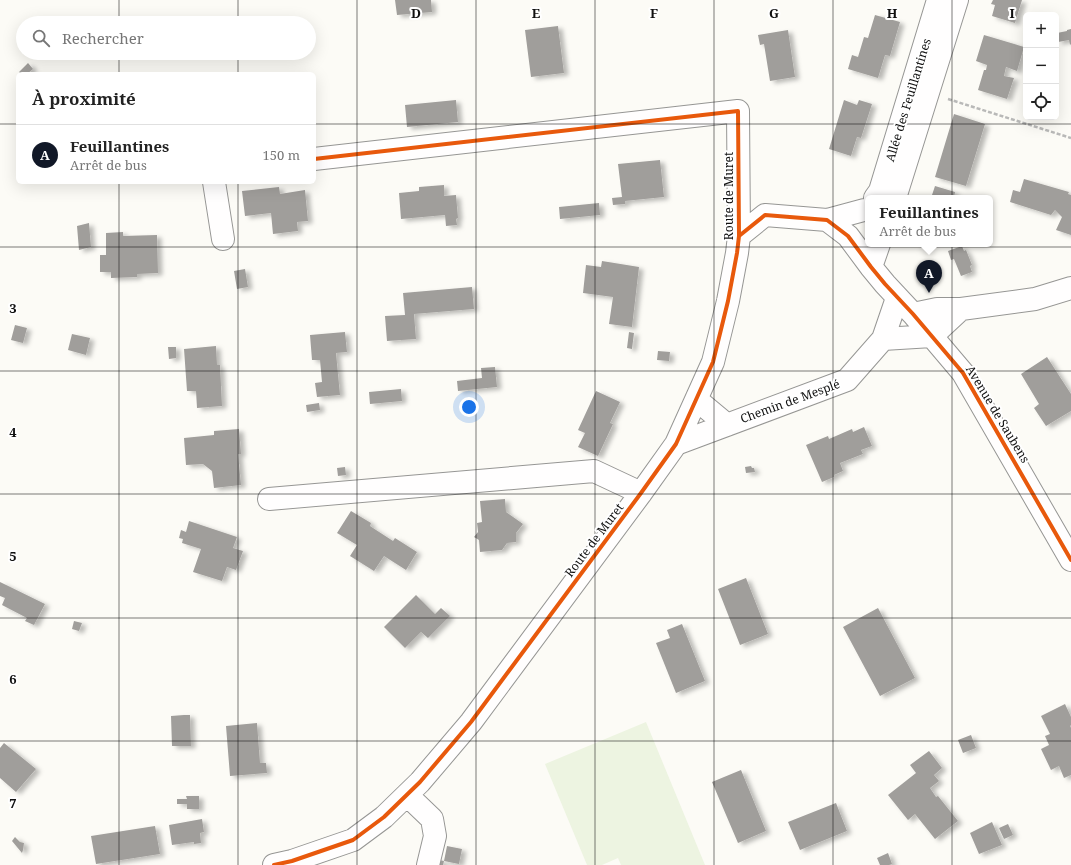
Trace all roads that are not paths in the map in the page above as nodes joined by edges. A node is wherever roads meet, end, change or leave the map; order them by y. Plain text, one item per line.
1 (938, 0) edge
2 (957, 0) edge
3 (316, 159) edge
4 (214, 184) edge
5 (877, 195) edge
6 (896, 195) edge
7 (738, 202) junction
8 (865, 206) edge
9 (865, 211) edge
10 (765, 215) junction
11 (827, 220) junction
12 (739, 236) junction
13 (848, 236) junction
14 (223, 238) dead end
15 (878, 247) edge
16 (871, 267) junction
17 (1071, 288) edge
18 (898, 298) junction
19 (961, 309) junction
20 (913, 314) junction
21 (932, 336) junction
22 (883, 339) junction
23 (697, 400) junction
24 (727, 425) junction
25 (676, 444) junction
26 (642, 493) junction
27 (269, 499) dead end
28 (1071, 560) edge
29 (407, 795) junction
30 (274, 865) edge
31 (428, 865) edge

1 - 5 street, Allée des Feuillantines
2 - 6 street, Allée des Feuillantines
3 - 7 street, Route de Muret
4 - 14 street
7 - 10 street
7 - 12 street, Route de Muret
8 - 11 street
9 - 13 street, Allée des Feuillantines
10 - 11 street
10 - 12 street
11 - 13 street, Avenue de Saubens
12 - 23 street, Route de Muret
13 - 16 street, Avenue de Saubens
15 - 16 street
16 - 18 street, Avenue de Saubens
17 - 19 street
18 - 20 street, Avenue de Saubens
18 - 22 street, Chemin de Mesplé
19 - 20 street
19 - 21 street
20 - 21 street, Avenue de Saubens
21 - 22 street
21 - 28 street, Avenue de Saubens
22 - 24 street, Chemin de Mesplé
23 - 24 street, Chemin de Mesplé
23 - 25 street, Route de Muret
24 - 25 street, Chemin de Mesplé
25 - 26 street, Route de Muret
26 - 27 street
26 - 29 street, Route de Muret
29 - 30 street, Route de Muret
29 - 31 street

